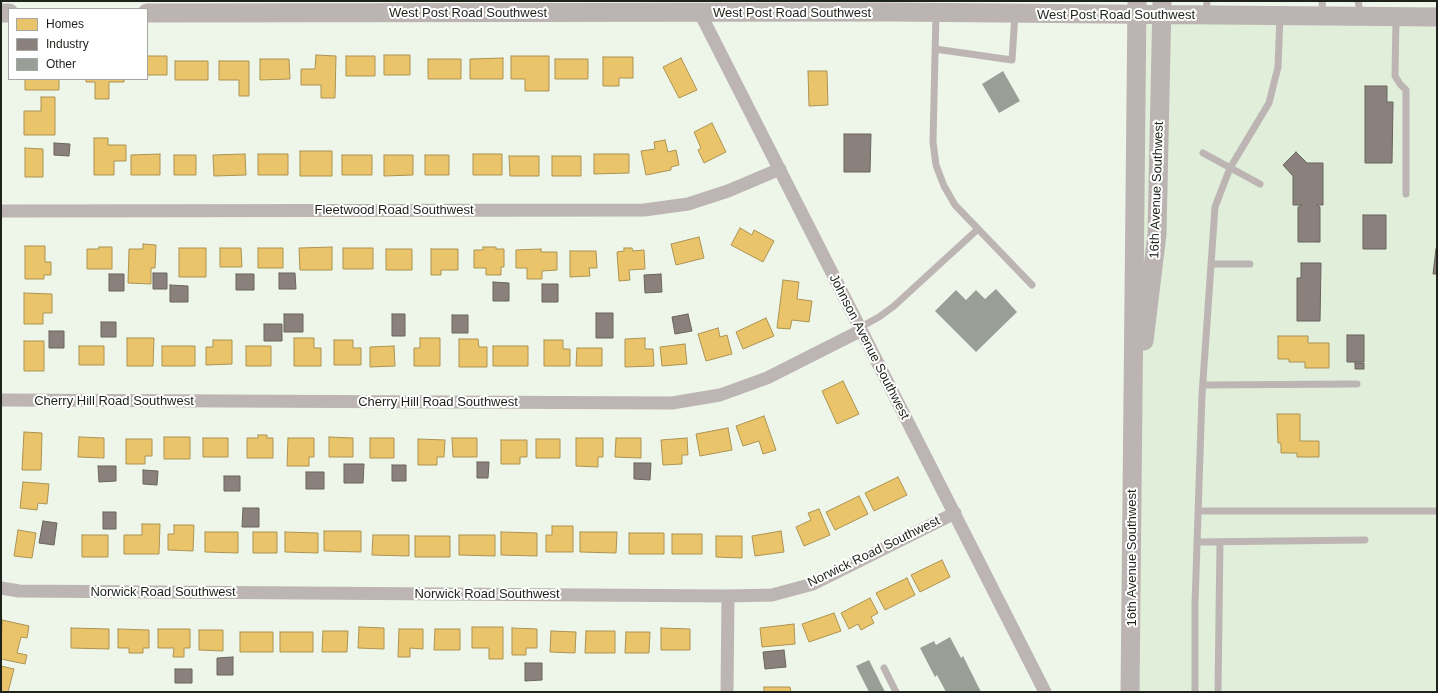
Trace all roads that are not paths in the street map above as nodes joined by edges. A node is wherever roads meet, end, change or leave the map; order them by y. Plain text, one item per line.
1 (696, 7) edge
2 (1136, 8) edge
3 (1162, 8) edge
4 (1206, 8) edge
5 (1322, 9) edge
6 (1360, 9) edge
7 (148, 13) edge
8 (936, 13) junction
9 (1015, 14) junction
10 (1280, 16) junction
11 (1396, 17) junction
12 (1437, 17) edge
13 (935, 49) junction
14 (1203, 153) dead end
15 (1230, 168) junction
16 (780, 169) junction
17 (1260, 184) dead end
18 (1406, 194) dead end
19 (1, 211) edge
20 (978, 229) junction
21 (1212, 264) junction
22 (1250, 264) dead end
23 (1032, 285) dead end
24 (859, 330) junction
25 (1357, 384) dead end
26 (1203, 385) junction
27 (1, 400) edge
28 (1133, 425) junction
29 (1198, 511) junction
30 (1437, 511) edge
31 (955, 513) junction
32 (1365, 540) dead end
33 (1197, 542) junction
34 (1220, 542) junction
35 (1, 588) edge
36 (728, 596) junction
37 (884, 668) dead end
38 (727, 692) edge
39 (896, 692) edge
40 (1045, 692) edge
41 (1130, 692) edge
42 (1195, 692) edge
43 (1218, 692) edge

1 - 7 street, West Post Road Southwest
1 - 8 street, West Post Road Southwest
1 - 16 street, Johnson Avenue Southwest
2 - 3 street, West Post Road Southwest
2 - 9 street, West Post Road Southwest
2 - 28 street, 16th Avenue Southwest
3 - 4 street, West Post Road Southwest
3 - 28 street, 16th Avenue Southwest
4 - 10 street, West Post Road Southwest
5 - 6 street, West Post Road Southwest
5 - 10 street, West Post Road Southwest
6 - 11 street, West Post Road Southwest
8 - 9 street, West Post Road Southwest
8 - 13 lane
9 - 13 lane
10 - 15 lane
11 - 12 street, West Post Road Southwest
11 - 18 lane
13 - 20 lane
14 - 15 lane
15 - 17 lane
15 - 21 lane
16 - 19 street, Fleetwood Road Southwest
16 - 24 street, Johnson Avenue Southwest
20 - 23 lane
20 - 24 lane
21 - 22 lane
21 - 26 lane
24 - 27 street, Cherry Hill Road Southwest
24 - 31 street, Johnson Avenue Southwest
25 - 26 lane
26 - 29 lane
28 - 41 street, 16th Avenue Southwest
29 - 30 lane
29 - 33 lane
31 - 36 street, Norwick Road Southwest
31 - 40 street, Johnson Avenue Southwest
32 - 34 lane
33 - 34 lane
33 - 42 lane
34 - 43 lane
35 - 36 street, Norwick Road Southwest
36 - 38 street
37 - 39 lane

